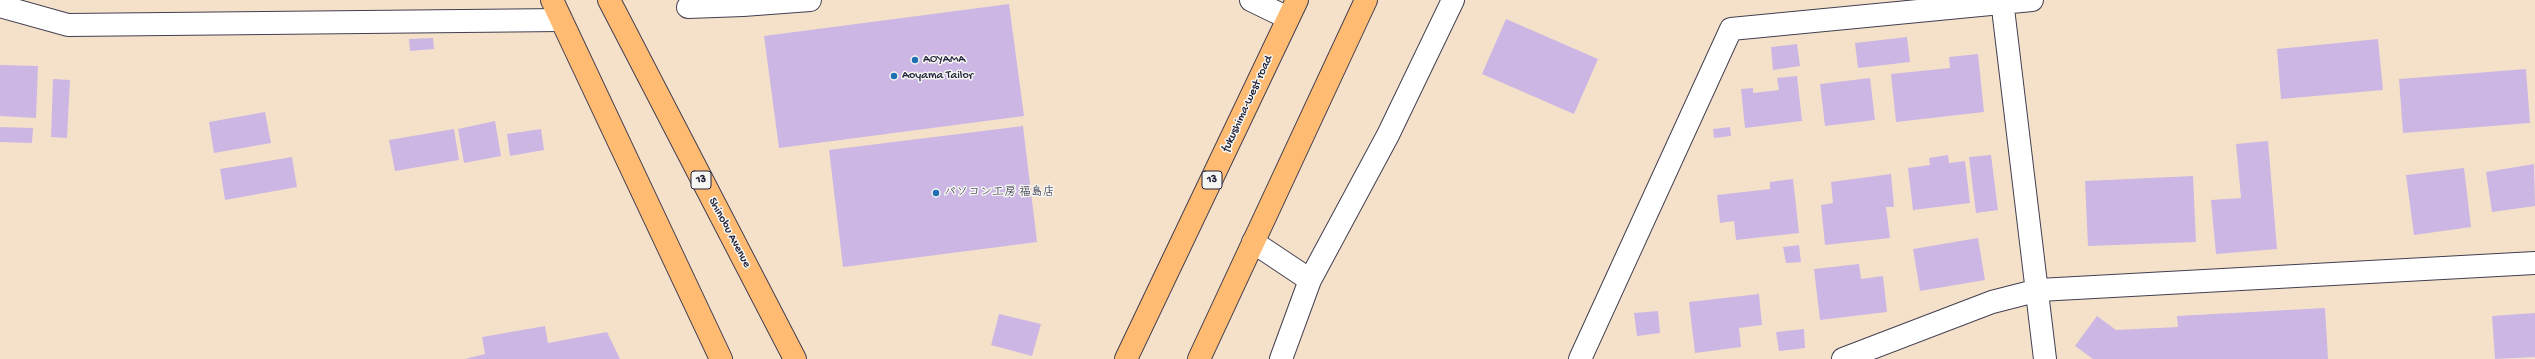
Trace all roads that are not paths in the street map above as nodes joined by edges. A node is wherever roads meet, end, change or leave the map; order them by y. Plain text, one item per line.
1 (552, 0) edge
2 (609, 0) edge
3 (810, 0) edge
4 (1252, 0) edge
5 (1366, 0) edge
6 (1453, 0) edge
7 (2032, 0) edge
8 (2002, 1) edge
9 (743, 2) edge
10 (0, 6) edge
11 (688, 7) dead end
12 (1293, 9) edge
13 (561, 20) junction
14 (1253, 242) junction
15 (2535, 263) edge
16 (1310, 280) junction
17 (2039, 290) junction
18 (721, 359) edge
19 (795, 359) edge
20 (1126, 359) edge
21 (1198, 359) edge
22 (1281, 359) edge
23 (1580, 359) edge
24 (1843, 359) edge
25 (2045, 359) edge

1 - 13 highway
2 - 19 highway, Shinobu Avenue / 13
3 - 9 street
4 - 12 street
5 - 14 highway
6 - 16 street
7 - 8 street
8 - 17 street
8 - 23 street
9 - 11 street
10 - 13 street
12 - 20 highway, fukushima-west road / 13
13 - 18 highway
14 - 16 street
14 - 21 highway
15 - 17 street
16 - 22 street
17 - 24 street
17 - 25 street

